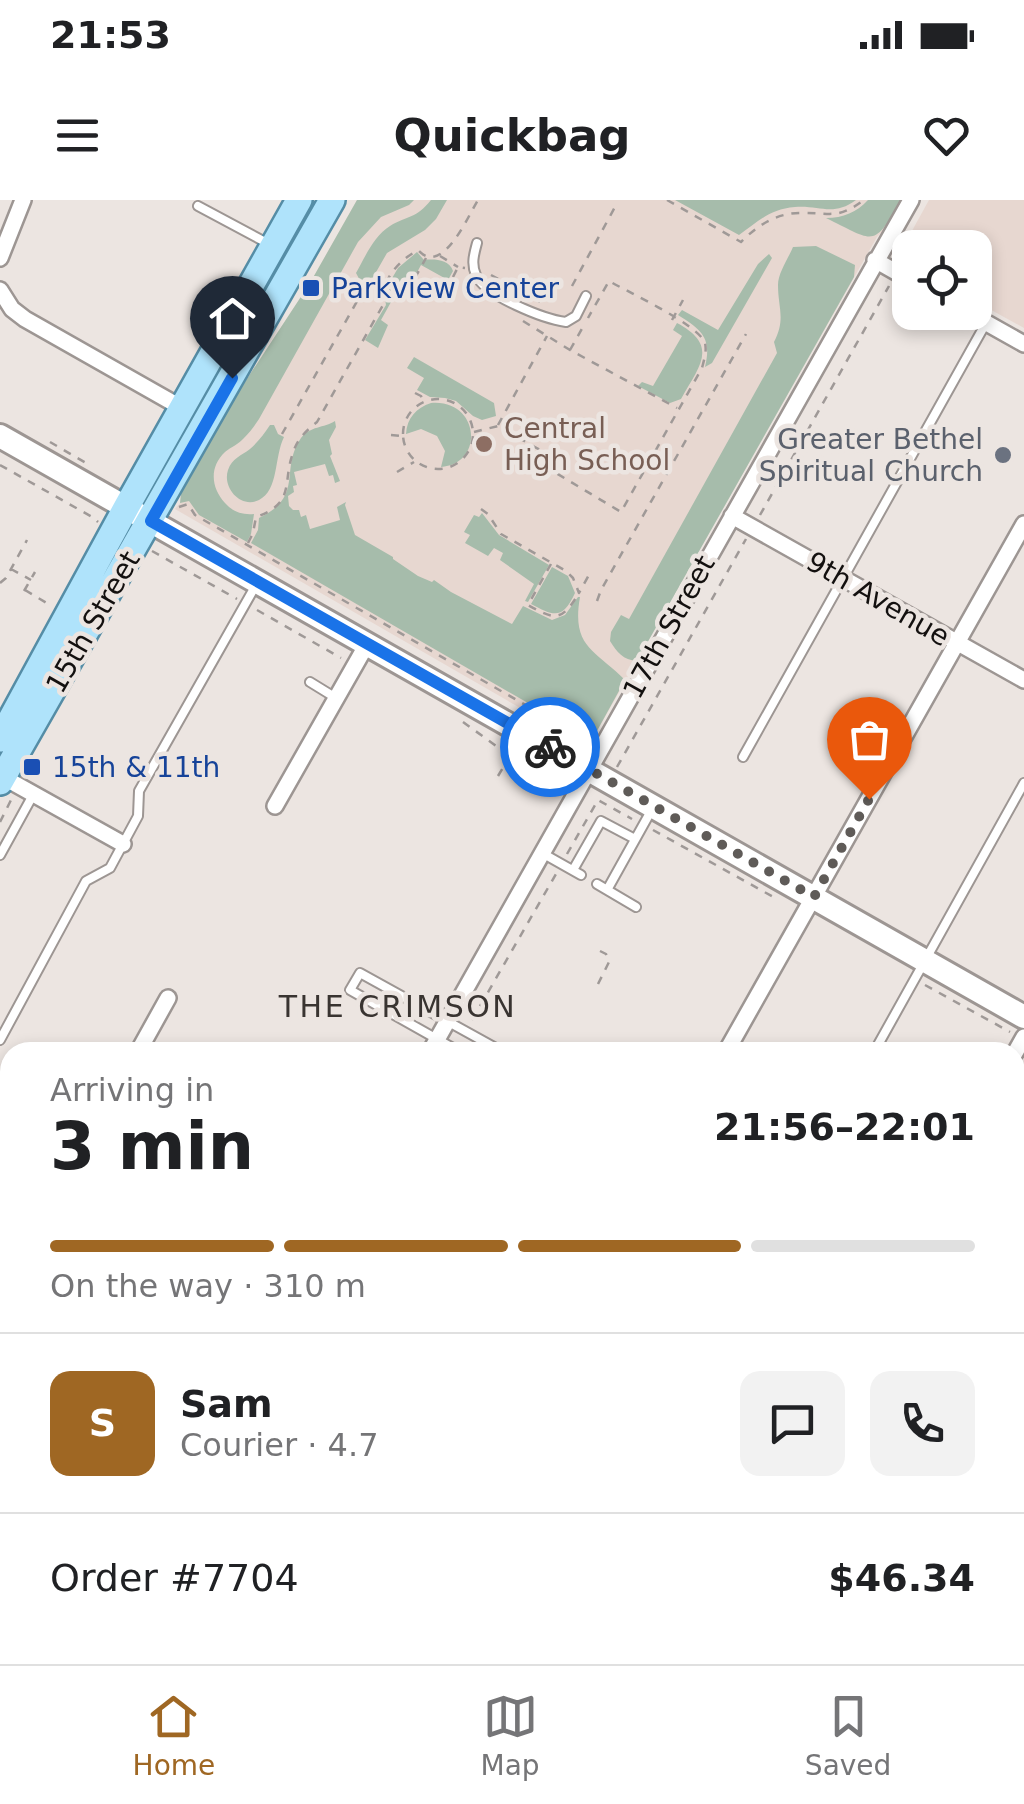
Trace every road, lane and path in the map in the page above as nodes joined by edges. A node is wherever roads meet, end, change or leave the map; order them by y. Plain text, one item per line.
1 (23, 200) edge
2 (299, 200) edge
3 (332, 200) edge
4 (478, 200) edge
5 (667, 200) edge
6 (864, 200) edge
7 (910, 200) edge
8 (198, 206) dead end
9 (615, 207) dead end
10 (477, 243) dead end
11 (272, 246) junction
12 (438, 256) junction
13 (0, 258) edge
14 (426, 258) junction
15 (876, 260) junction
16 (458, 268) junction
17 (467, 269) dead end
18 (892, 269) edge
19 (491, 275) dead end
20 (452, 278) dead end
21 (572, 286) dead end
22 (364, 288) dead end
23 (0, 290) edge
24 (407, 292) dead end
25 (586, 296) dead end
26 (684, 300) dead end
27 (540, 302) dead end
28 (516, 317) dead end
29 (673, 319) junction
30 (552, 326) dead end
31 (992, 326) edge
32 (982, 330) edge
33 (746, 334) dead end
34 (547, 336) junction
35 (1024, 344) edge
36 (570, 350) junction
37 (415, 393) dead end
38 (423, 403) junction
39 (182, 408) junction
40 (678, 408) junction
41 (498, 426) junction
42 (474, 432) junction
43 (282, 434) dead end
44 (391, 435) dead end
45 (0, 436) edge
46 (404, 436) junction
47 (34, 444) junction
48 (416, 462) junction
49 (0, 465) edge
50 (90, 465) dead end
51 (397, 472) dead end
52 (127, 506) junction
53 (481, 509) dead end
54 (156, 512) junction
55 (732, 516) junction
56 (98, 523) dead end
57 (1024, 524) edge
58 (27, 540) dead end
59 (248, 545) junction
60 (552, 563) junction
61 (11, 568) junction
62 (35, 572) dead end
63 (590, 573) dead end
64 (844, 578) junction
65 (30, 580) junction
66 (258, 581) junction
67 (0, 583) edge
68 (579, 593) junction
69 (597, 601) dead end
70 (52, 606) dead end
71 (956, 643) junction
72 (367, 644) junction
73 (1024, 680) edge
74 (310, 682) dead end
75 (336, 698) junction
76 (463, 722) dead end
77 (0, 739) edge
78 (602, 748) junction
79 (510, 755) junction
80 (743, 758) dead end
81 (589, 769) junction
82 (1, 773) edge
83 (498, 776) dead end
84 (1024, 783) edge
85 (33, 795) junction
86 (560, 800) dead end
87 (275, 806) dead end
88 (654, 806) junction
89 (635, 838) junction
90 (122, 844) junction
91 (617, 848) dead end
92 (542, 853) junction
93 (627, 853) junction
94 (0, 855) edge
95 (608, 864) dead end
96 (618, 870) junction
97 (597, 884) dead end
98 (607, 890) junction
99 (814, 897) junction
100 (636, 907) dead end
101 (600, 951) dead end
102 (919, 969) junction
103 (598, 984) dead end
104 (168, 998) dead end
105 (1024, 1017) edge
106 (448, 1022) junction
107 (1023, 1038) edge
108 (0, 1040) edge
109 (144, 1042) edge
110 (428, 1042) edge
111 (436, 1042) edge
112 (485, 1042) edge
113 (732, 1042) edge
114 (879, 1042) edge

1 - 13 street
2 - 11 main road, 15th Street
3 - 54 main road, 15th Street
4 - 12 path
5 - 6 path
7 - 15 street, 17th Street
8 - 11 lane
9 - 21 path
10 - 25 lane
11 - 39 main road, 15th Street
12 - 14 path
12 - 16 path
14 - 24 path
14 - 59 path
15 - 18 street
15 - 55 street, 17th Street
16 - 17 path
16 - 20 path
19 - 27 path
22 - 43 path
23 - 39 street
26 - 29 path
28 - 34 path
29 - 36 path
29 - 40 path
30 - 34 path
31 - 35 street
32 - 64 lane
33 - 69 path
34 - 36 path
34 - 41 path
36 - 40 path
37 - 38 path
38 - 42 path
38 - 46 path
39 - 52 main road, 15th Street
40 - 41 path
41 - 42 path
42 - 48 path
44 - 46 path
45 - 47 main road
46 - 48 path
47 - 50 path
47 - 52 main road
48 - 51 path
49 - 56 path
52 - 54 main road
52 - 77 main road, 15th Street
53 - 60 path
54 - 59 path
54 - 66 main road
54 - 82 main road, 15th Street
55 - 64 street, 9th Avenue
55 - 78 street, 17th Street
57 - 71 street
58 - 61 path
59 - 78 path
60 - 68 path
60 - 68 path
61 - 65 path
61 - 67 path
62 - 65 path
63 - 68 path
64 - 71 street, 9th Avenue
64 - 80 lane
65 - 70 path
66 - 72 main road
66 - 90 lane
71 - 73 street, 9th Avenue
71 - 99 street
72 - 75 street
72 - 81 main road
74 - 75 lane
75 - 87 street
76 - 79 path
78 - 81 street, 17th Street
79 - 83 path
79 - 86 path
81 - 88 main road
81 - 92 street, 17th Street
82 - 85 street
84 - 102 lane
85 - 90 street
85 - 94 lane
88 - 89 lane
88 - 99 main road
89 - 92 lane
89 - 93 lane
90 - 108 lane
91 - 93 lane
92 - 106 street, 17th Street
93 - 96 lane
95 - 96 lane
96 - 98 lane
97 - 98 lane
98 - 100 lane
99 - 102 main road
99 - 113 street
101 - 103 path
102 - 105 main road
102 - 107 path
102 - 114 lane
104 - 109 street
106 - 110 lane
106 - 111 street, 17th Street
106 - 112 lane

